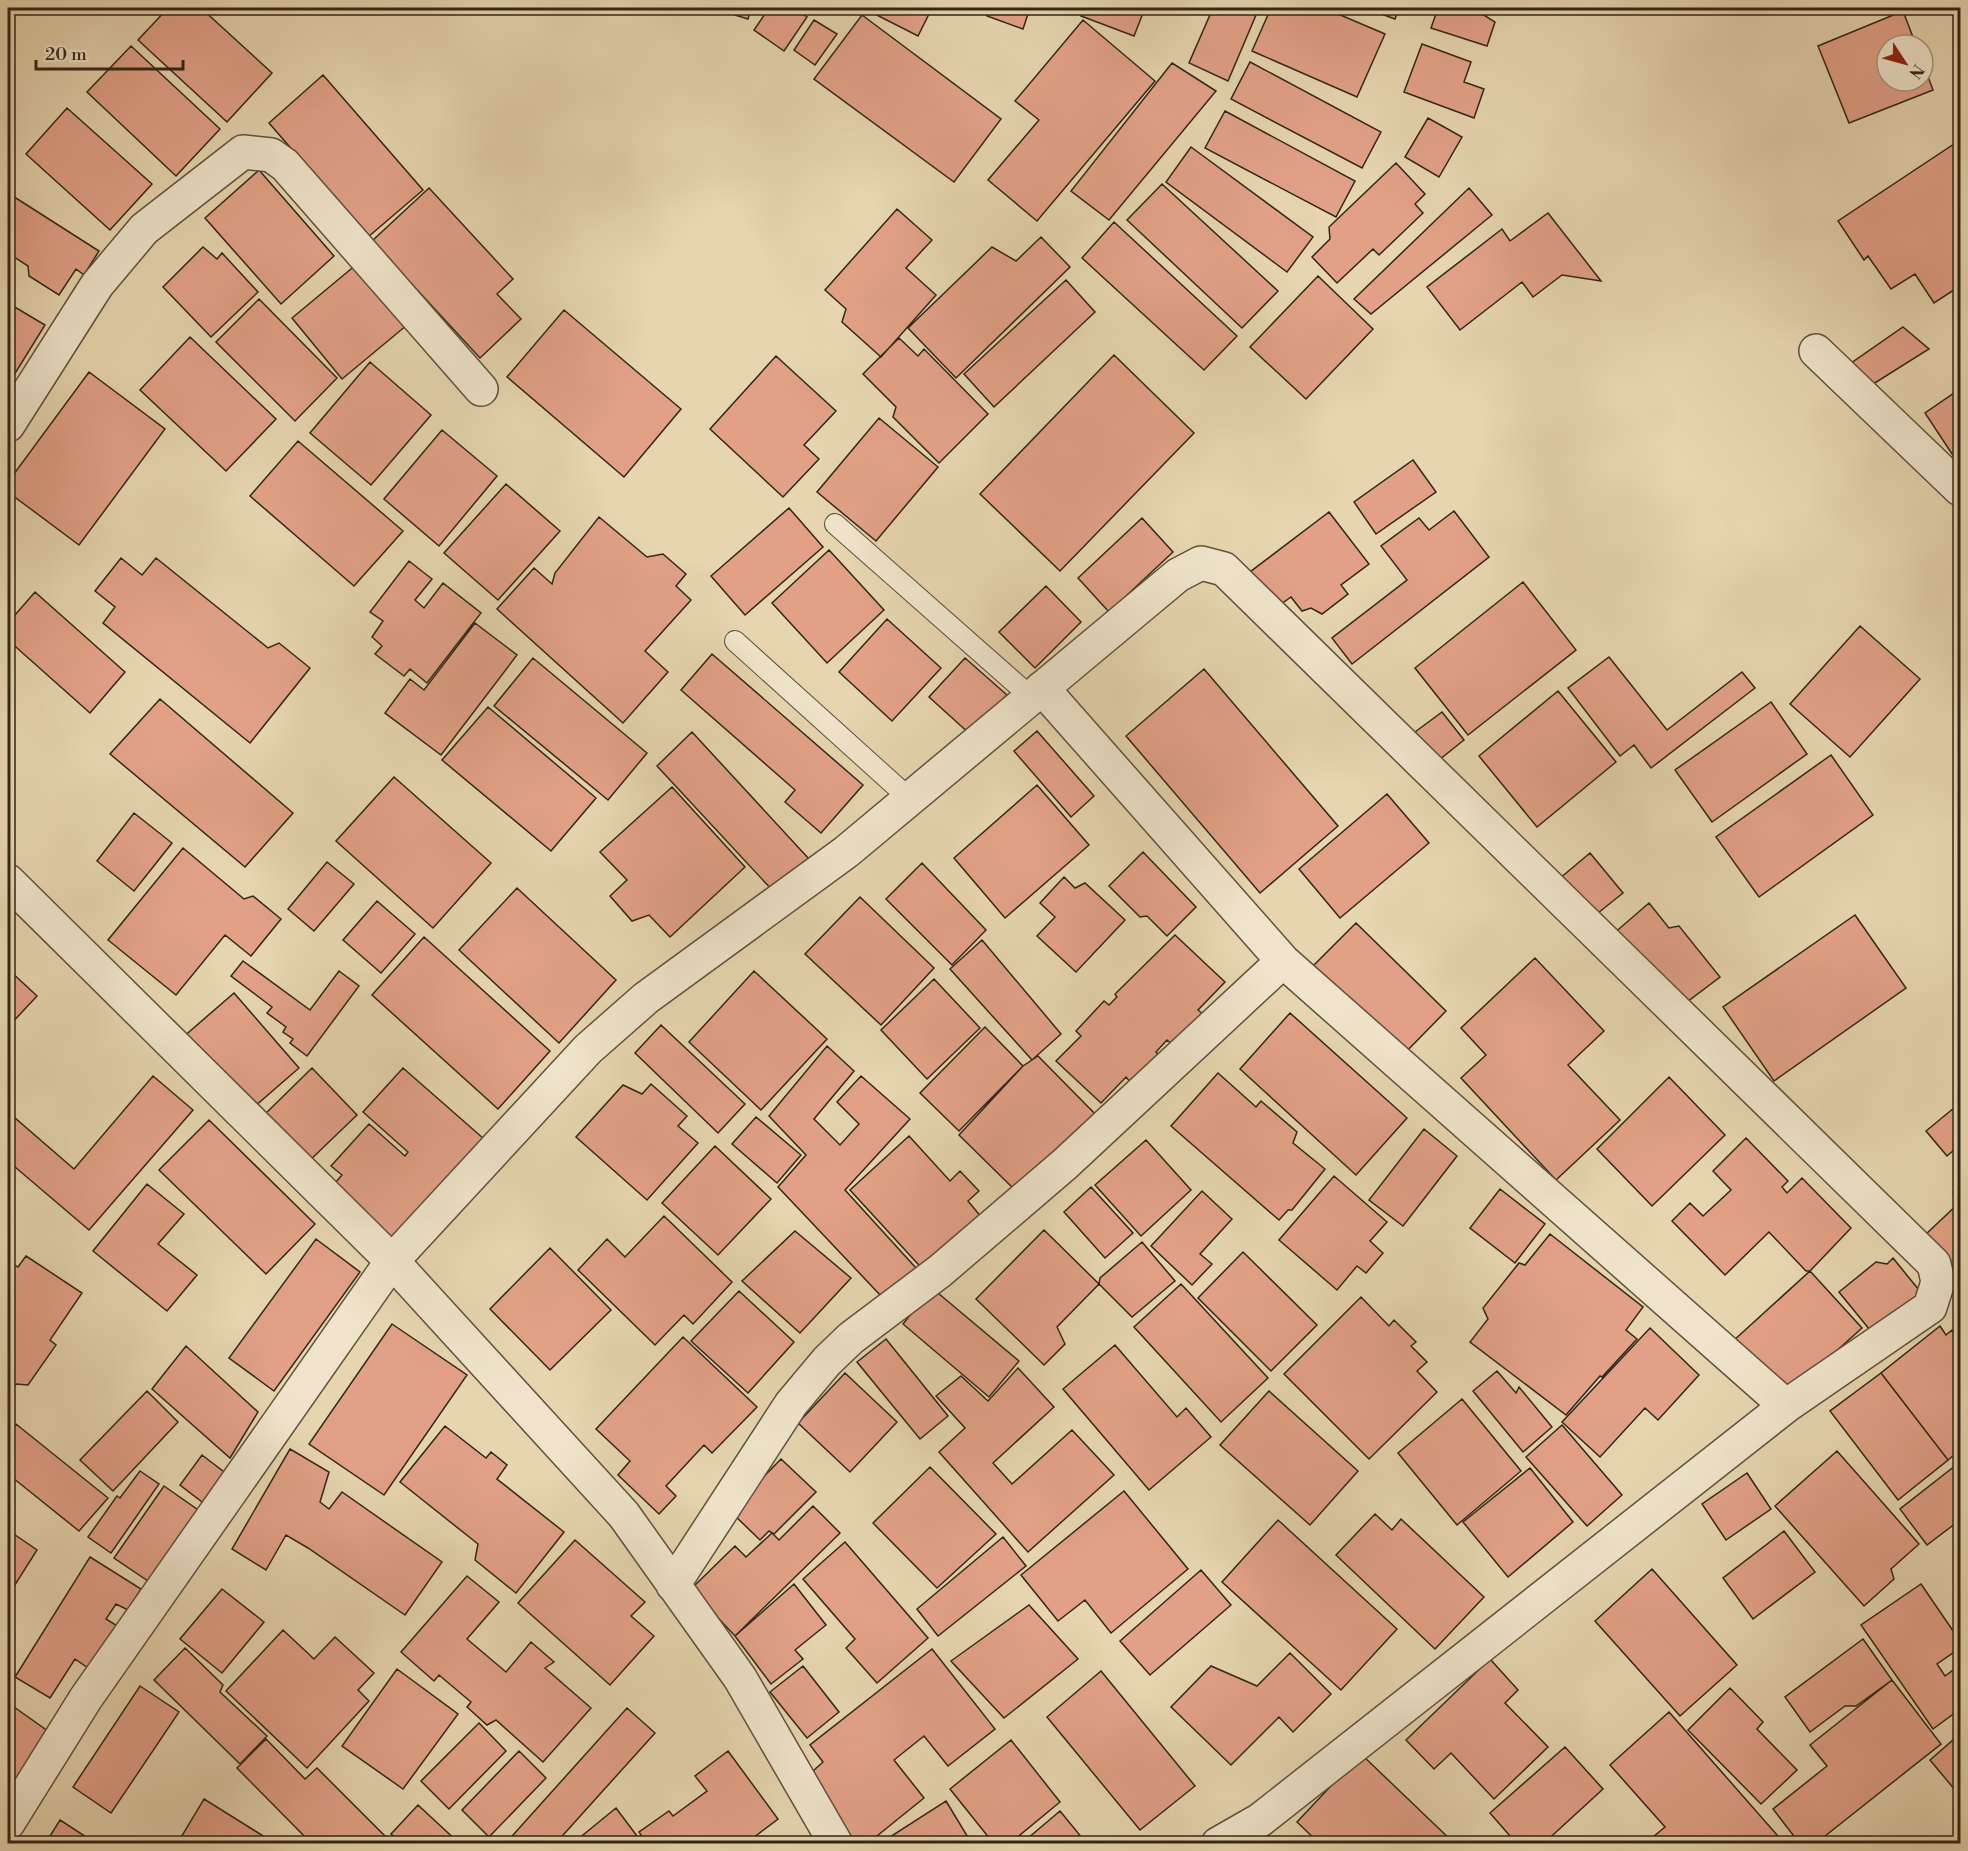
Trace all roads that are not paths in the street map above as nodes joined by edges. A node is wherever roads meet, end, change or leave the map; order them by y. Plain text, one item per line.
1 (1816, 351) dead end
2 (481, 388) dead end
3 (8, 425) edge
4 (1960, 489) edge
5 (835, 525) dead end
6 (735, 641) dead end
7 (1037, 693) junction
8 (910, 799) junction
9 (8, 881) edge
10 (1283, 961) junction
11 (392, 1262) junction
12 (1786, 1406) junction
13 (674, 1586) junction
14 (8, 1823) edge
15 (837, 1844) edge
16 (1218, 1844) edge

1 - 4 street
2 - 3 street
5 - 7 lane
6 - 8 lane
7 - 8 street
7 - 10 street
7 - 12 street
8 - 11 street
9 - 11 street
10 - 12 street
10 - 13 street
11 - 13 street
11 - 14 street
12 - 16 street
13 - 15 street

